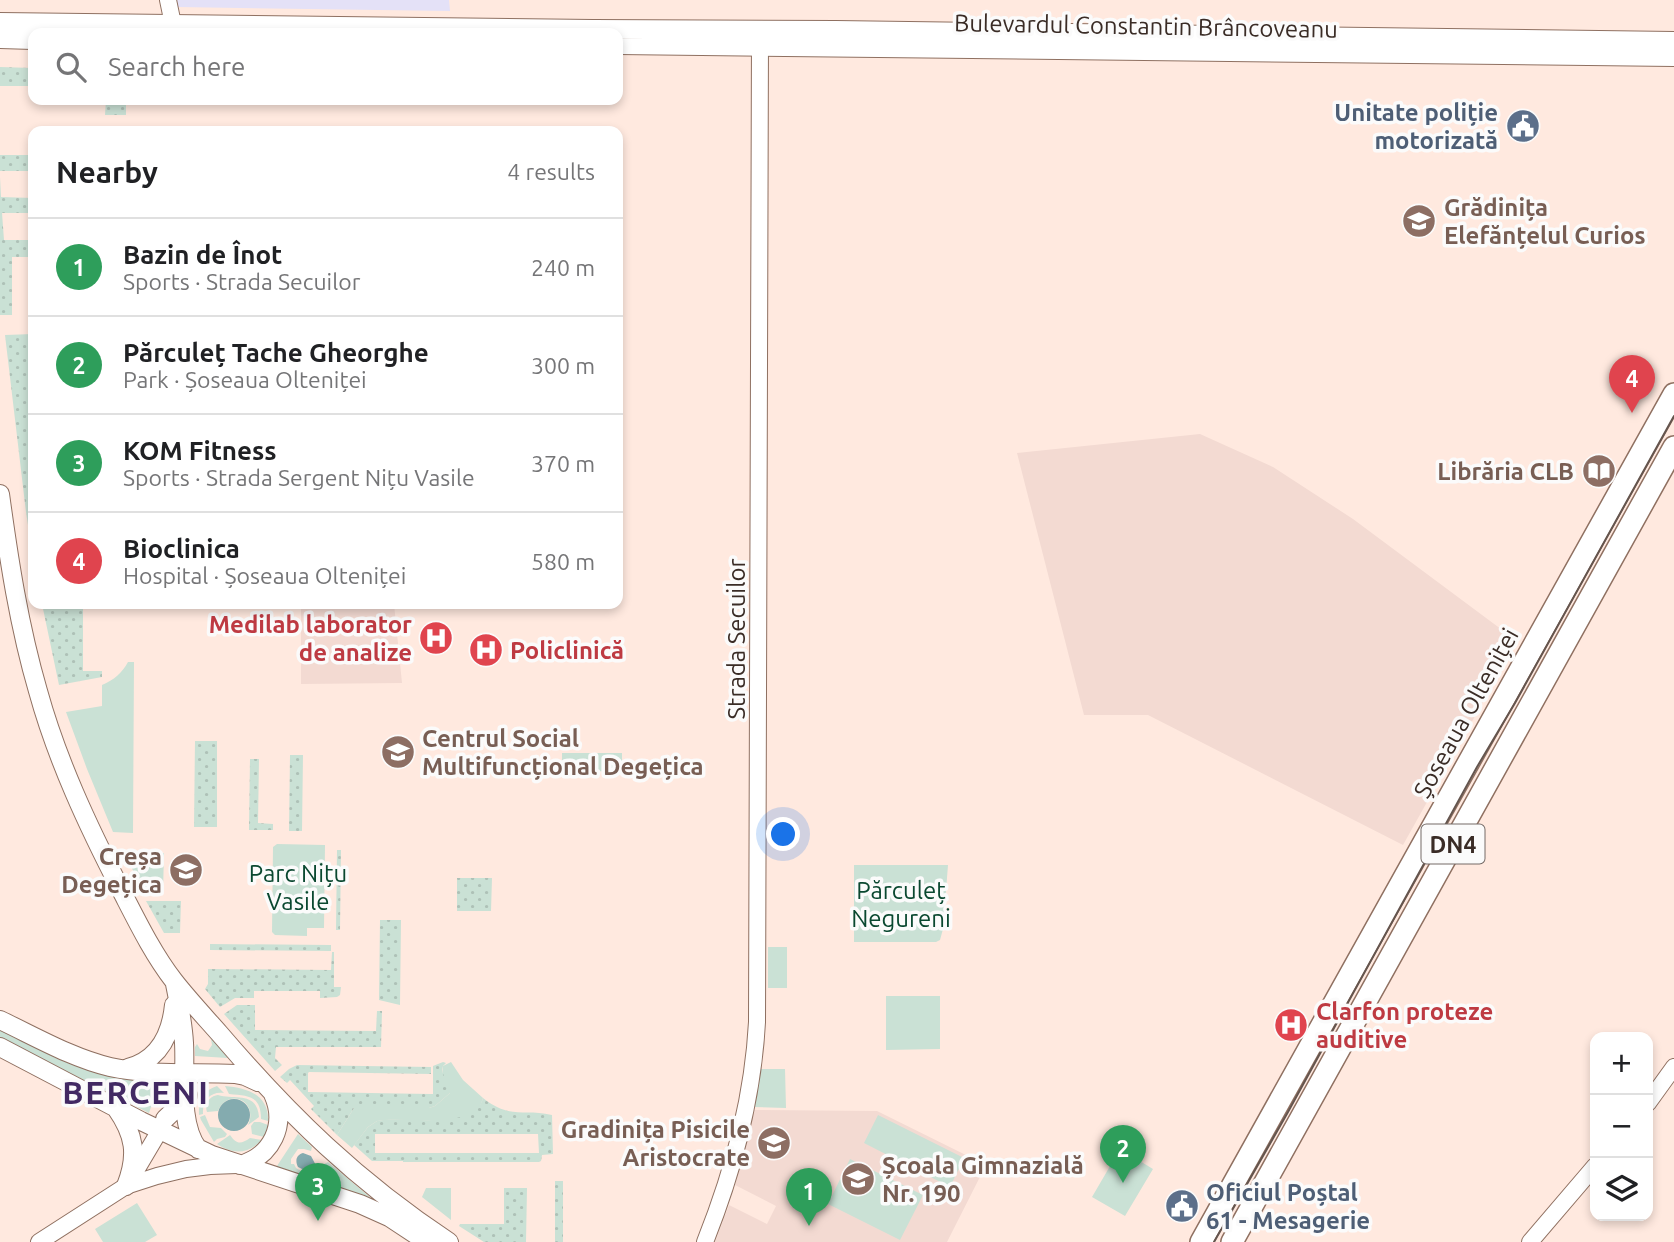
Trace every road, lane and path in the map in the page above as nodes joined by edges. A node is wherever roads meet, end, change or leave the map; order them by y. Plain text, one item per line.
1 (168, 0) edge
2 (0, 22) edge
3 (173, 24) junction
4 (315, 28) edge
5 (623, 35) edge
6 (760, 38) junction
7 (0, 39) edge
8 (28, 40) edge
9 (1674, 41) edge
10 (623, 45) edge
11 (1674, 57) edge
12 (1674, 394) edge
13 (1674, 446) edge
14 (0, 494) edge
15 (174, 981) junction
16 (0, 1020) edge
17 (0, 1047) edge
18 (1674, 1067) edge
19 (124, 1069) junction
20 (184, 1072) junction
21 (217, 1073) junction
22 (269, 1091) junction
23 (1653, 1096) edge
24 (185, 1100) junction
25 (116, 1108) junction
26 (163, 1125) junction
27 (198, 1149) junction
28 (240, 1166) junction
29 (1590, 1172) edge
30 (126, 1186) junction
31 (38, 1242) edge
32 (427, 1242) edge
33 (449, 1242) edge
34 (705, 1242) edge
35 (1201, 1242) edge
36 (1232, 1242) edge
37 (1530, 1242) edge

1 - 3 street
2 - 3 main road, Bulevardul Constantin Brâncoveanu
3 - 4 main road, Bulevardul Constantin Brâncoveanu
5 - 6 main road, Bulevardul Constantin Brâncoveanu
6 - 9 main road, Bulevardul Constantin Brâncoveanu
6 - 10 main road, Bulevardul Constantin Brâncoveanu
6 - 11 main road, Bulevardul Constantin Brâncoveanu
6 - 34 street, Strada Secuilor
7 - 8 main road
12 - 35 main road, Șoseaua Olteniței / DN4
13 - 36 main road, DN4
14 - 15 main road
15 - 19 main road
15 - 20 main road
15 - 22 main road
16 - 19 main road
17 - 25 main road
18 - 23 street
19 - 20 main road
20 - 21 main road
20 - 24 main road
20 - 26 main road
21 - 22 main road
21 - 24 main road
22 - 28 main road
22 - 33 main road
24 - 26 main road
24 - 27 main road
25 - 26 main road
25 - 30 main road
26 - 27 main road
26 - 30 street
27 - 28 main road
28 - 30 street
28 - 32 main road
29 - 37 street
30 - 31 street

